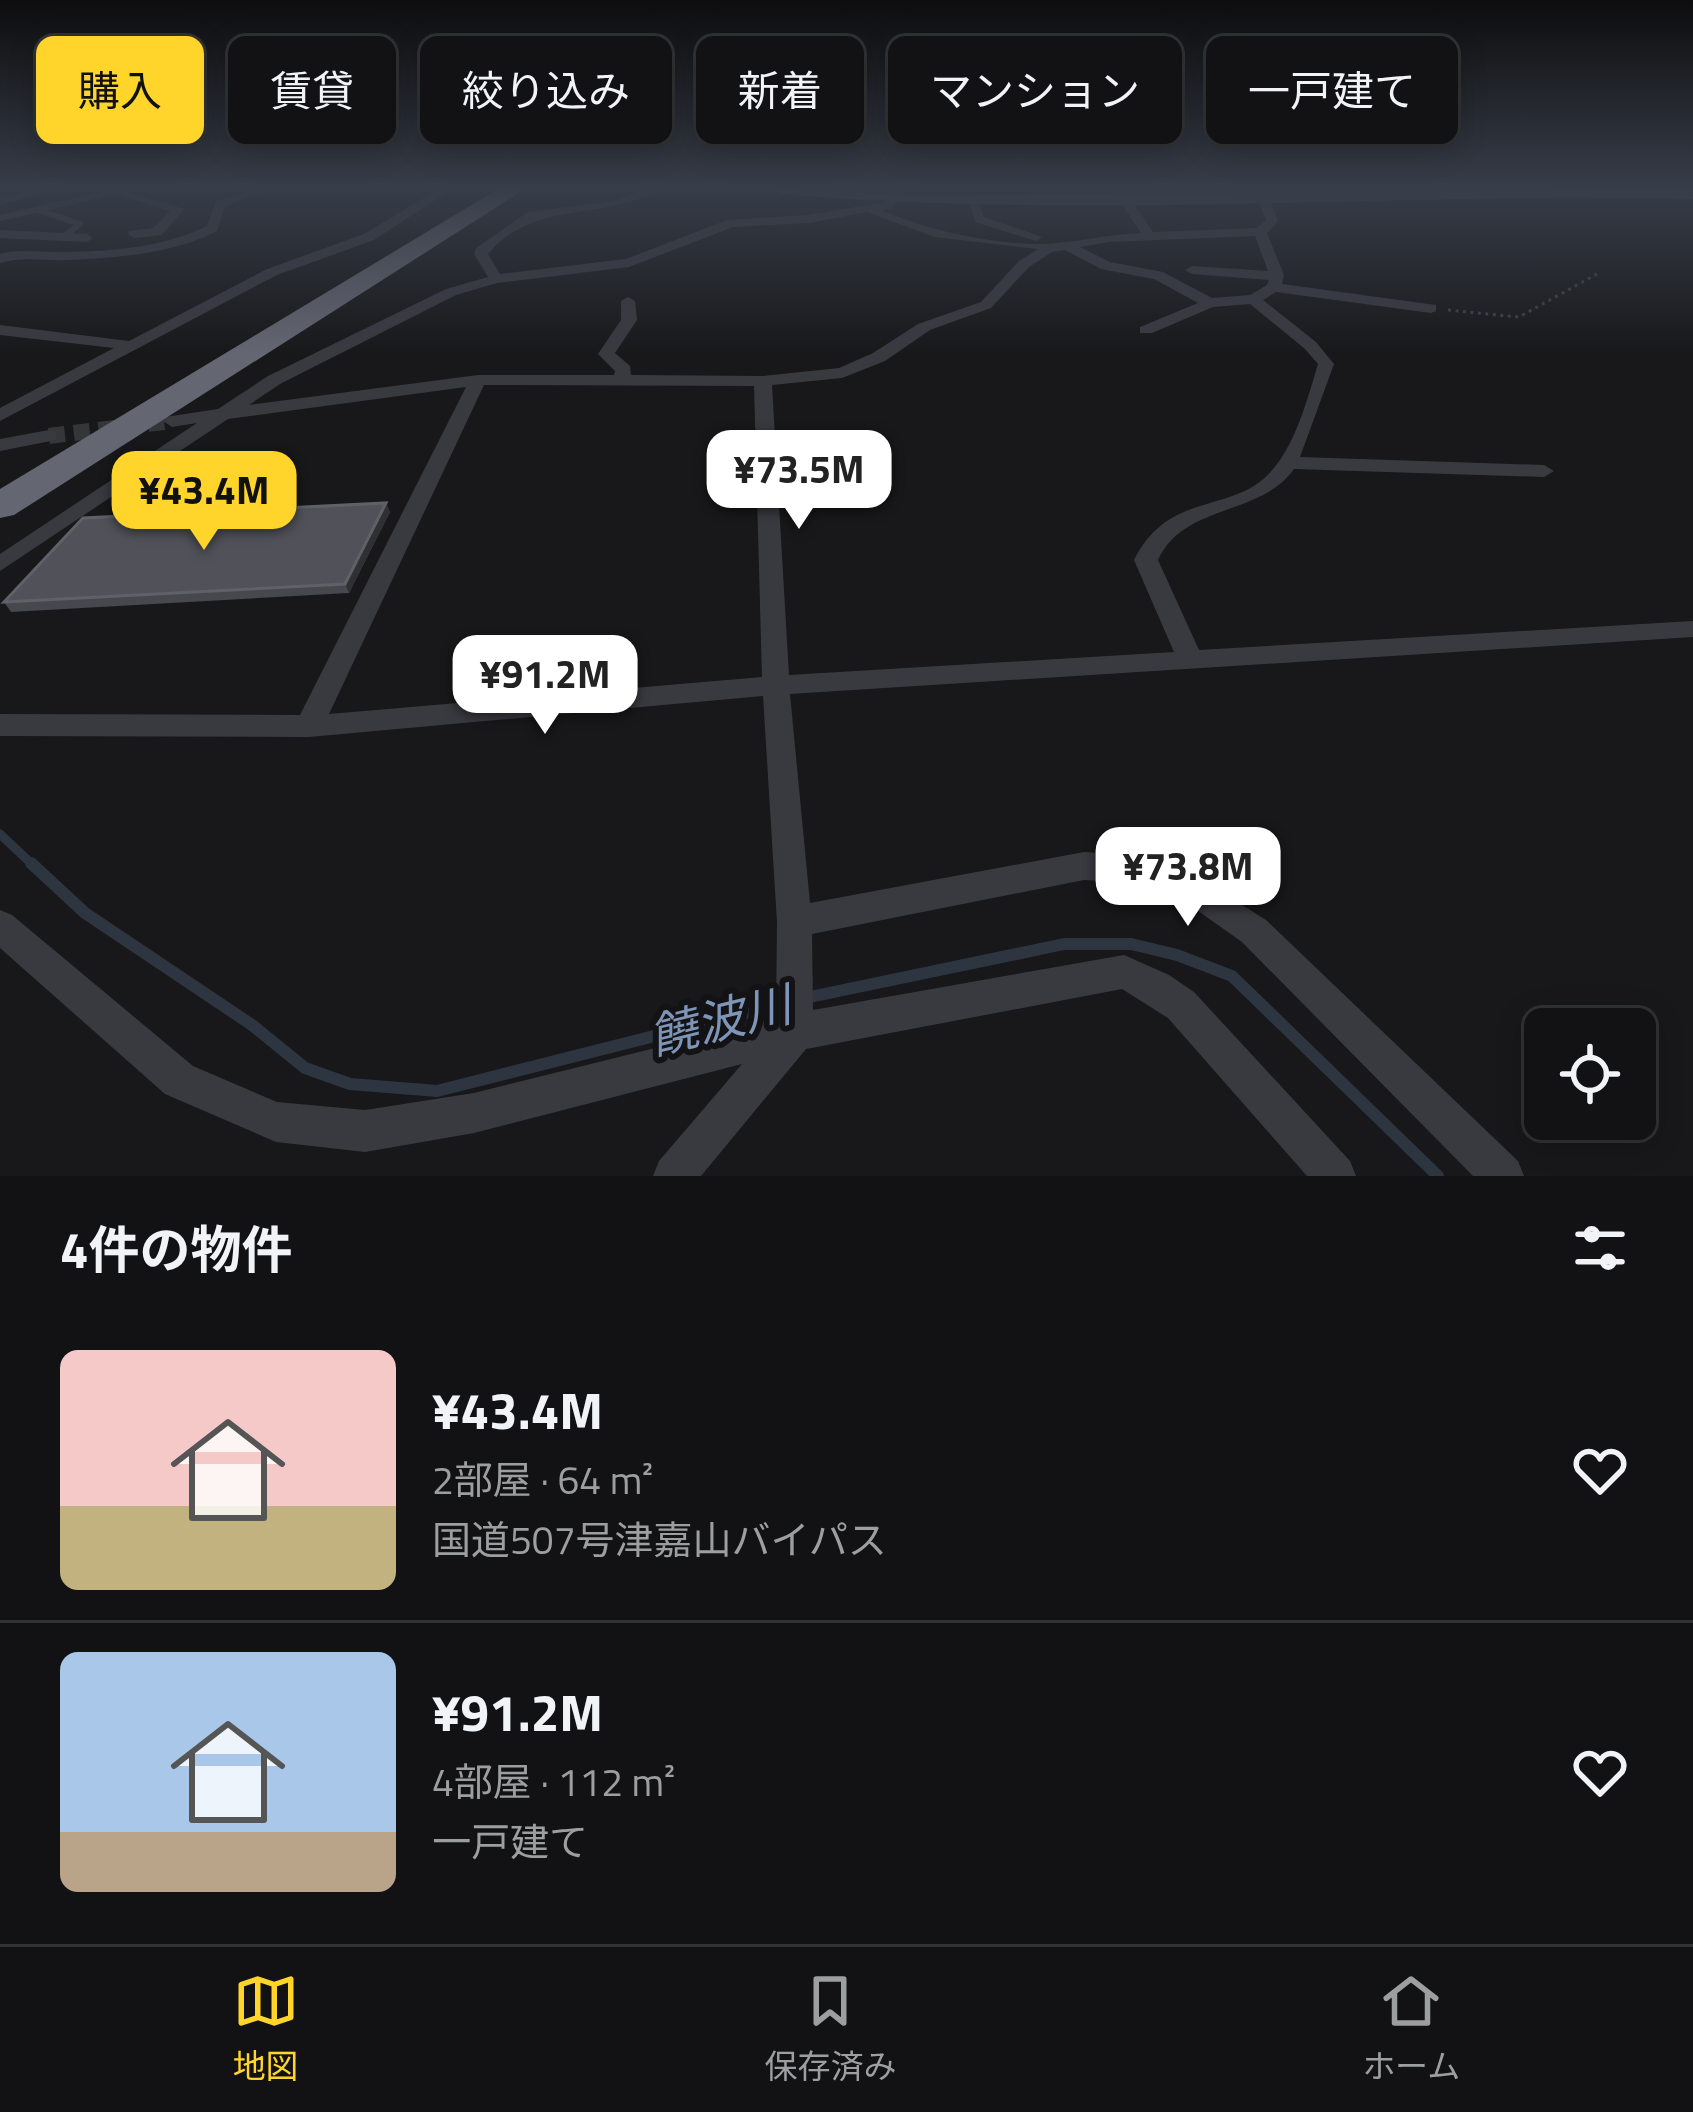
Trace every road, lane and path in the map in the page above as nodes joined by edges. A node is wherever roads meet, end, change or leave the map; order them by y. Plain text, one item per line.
1 (160, 244) edge
2 (349, 244) edge
3 (388, 244) edge
4 (412, 244) edge
5 (425, 244) edge
6 (451, 244) edge
7 (488, 244) edge
8 (678, 244) edge
9 (983, 244) edge
10 (1057, 244) edge
11 (1072, 244) edge
12 (1264, 244) edge
13 (1061, 245) junction
14 (0, 259) edge
15 (1192, 270) dead end
16 (1597, 274) dead end
17 (496, 279) junction
18 (1275, 282) junction
19 (1254, 299) junction
20 (628, 302) dead end
21 (1210, 303) junction
22 (1431, 308) joint
23 (0, 330) edge
24 (1146, 330) dead end
25 (127, 345) junction
26 (478, 380) junction
27 (621, 381) junction
28 (763, 381) junction
29 (152, 413) junction
30 (0, 415) edge
31 (225, 415) junction
32 (49, 436) tunnel mouth
33 (0, 445) edge
34 (1288, 463) junction
35 (1544, 471) dead end
36 (0, 485) edge
37 (0, 506) edge
38 (0, 564) edge
39 (1693, 629) edge
40 (1190, 658) junction
41 (776, 685) junction
42 (0, 725) edge
43 (309, 726) junction
44 (794, 922) junction
45 (0, 926) edge
46 (795, 1032) junction
47 (674, 1176) edge
48 (1335, 1176) edge
49 (1503, 1176) edge

1 - 14 street
2 - 25 street
3 - 29 highway
4 - 29 highway
5 - 29 highway
6 - 29 highway
7 - 17 street
8 - 17 street
9 - 13 street
10 - 13 street
11 - 13 street
12 - 18 street
13 - 21 street
13 - 28 street
15 - 18 street
16 - 22 path
17 - 31 street
18 - 19 street
18 - 22 street
19 - 21 street
19 - 34 street
20 - 27 street
21 - 24 street
23 - 25 street
25 - 30 street
26 - 27 street
26 - 31 street
26 - 43 street
27 - 28 street
28 - 41 street
29 - 31 street
29 - 36 highway
29 - 37 highway
31 - 38 street
32 - 33 street
34 - 35 street
34 - 40 street
39 - 40 street
40 - 41 street
41 - 43 street
41 - 44 street
42 - 43 street
44 - 46 street
44 - 49 street
45 - 46 street
46 - 47 street
46 - 48 street

